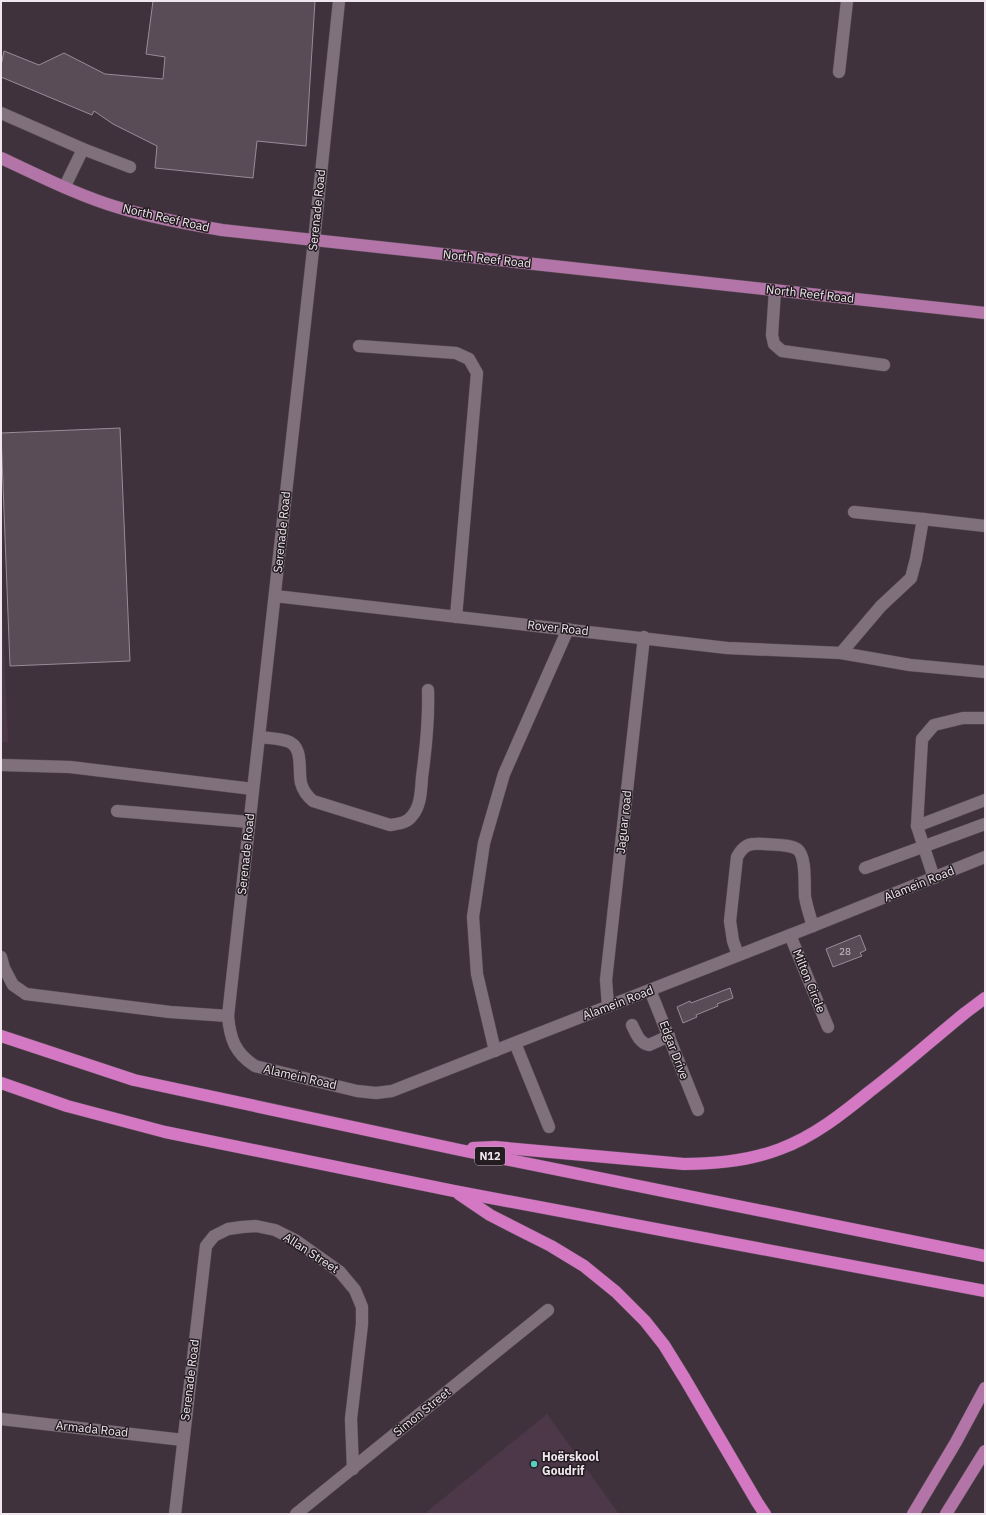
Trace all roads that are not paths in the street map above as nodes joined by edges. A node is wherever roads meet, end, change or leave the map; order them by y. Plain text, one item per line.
1 (339, 1) edge
2 (848, 1) edge
3 (839, 72) dead end
4 (1, 113) edge
5 (83, 149) junction
6 (1, 158) edge
7 (130, 167) dead end
8 (65, 186) junction
9 (314, 241) junction
10 (775, 290) junction
11 (985, 313) edge
12 (359, 346) dead end
13 (884, 365) dead end
14 (854, 512) dead end
15 (923, 519) junction
16 (985, 526) edge
17 (275, 596) junction
18 (456, 617) junction
19 (568, 629) junction
20 (644, 637) junction
21 (841, 654) junction
22 (985, 672) edge
23 (428, 690) dead end
24 (985, 718) edge
25 (259, 737) junction
26 (1, 765) edge
27 (253, 789) junction
28 (985, 800) edge
29 (117, 811) dead end
30 (250, 822) junction
31 (985, 824) edge
32 (917, 826) junction
33 (924, 847) junction
34 (985, 857) edge
35 (865, 868) dead end
36 (934, 878) junction
37 (813, 926) junction
38 (790, 935) junction
39 (738, 955) junction
40 (1, 957) edge
41 (650, 990) junction
42 (985, 998) edge
43 (608, 1006) junction
44 (228, 1016) junction
45 (632, 1025) dead end
46 (828, 1027) dead end
47 (1, 1036) edge
48 (669, 1036) junction
49 (515, 1043) junction
50 (495, 1051) junction
51 (244, 1059) joint
52 (1, 1083) edge
53 (698, 1110) dead end
54 (549, 1128) dead end
55 (460, 1150) junction
56 (454, 1191) junction
57 (206, 1246) joint
58 (985, 1256) edge
59 (985, 1291) edge
60 (548, 1310) dead end
61 (985, 1388) edge
62 (1, 1419) edge
63 (183, 1440) junction
64 (985, 1451) edge
65 (353, 1468) junction
66 (174, 1514) edge
67 (296, 1514) edge
68 (766, 1514) edge
69 (913, 1514) edge
70 (946, 1514) edge

1 - 9 street, Serenade Road
2 - 3 street
4 - 5 street
5 - 7 street
5 - 8 street
6 - 8 main road, North Reef Road
8 - 9 main road, North Reef Road
9 - 10 main road, North Reef Road
9 - 17 street, Serenade Road
10 - 11 main road, North Reef Road
10 - 13 street
12 - 18 street
14 - 15 street
15 - 16 street
15 - 21 street
17 - 18 street, Rover Road
17 - 25 street, Serenade Road
18 - 19 street, Rover Road
19 - 20 street, Rover Road
19 - 50 street
20 - 21 street, Rover Road
20 - 43 street, Jaguar road
21 - 22 street, Rover Road
23 - 25 street
24 - 32 street
25 - 27 street, Serenade Road
26 - 27 street
27 - 30 street, Serenade Road
28 - 32 street
29 - 30 street
30 - 44 street, Serenade Road
31 - 33 street
32 - 33 street
33 - 35 street
33 - 36 street
34 - 36 street, Alamein Road
36 - 37 street, Alamein Road
37 - 38 street, Alamein Road
37 - 39 street
38 - 39 street, Alamein Road
38 - 46 street, Milton Circle
39 - 41 street, Alamein Road
40 - 44 street
41 - 43 street, Alamein Road
41 - 48 street, Edgar Drive
42 - 55 highway
43 - 49 street, Alamein Road
44 - 51 street, Serenade Road
45 - 48 street
47 - 55 highway, N12
48 - 53 street, Edgar Drive
49 - 50 street, Alamein Road
49 - 54 street
50 - 51 street, Alamein Road
52 - 56 highway
55 - 58 highway, N12
56 - 59 highway
56 - 68 highway
57 - 63 street, Serenade Road
57 - 65 street, Allan Street
60 - 65 street, Simon Street
61 - 69 main road
62 - 63 street, Armada Road
63 - 66 street, Serenade Road
64 - 70 main road
65 - 67 street, Simon Street

